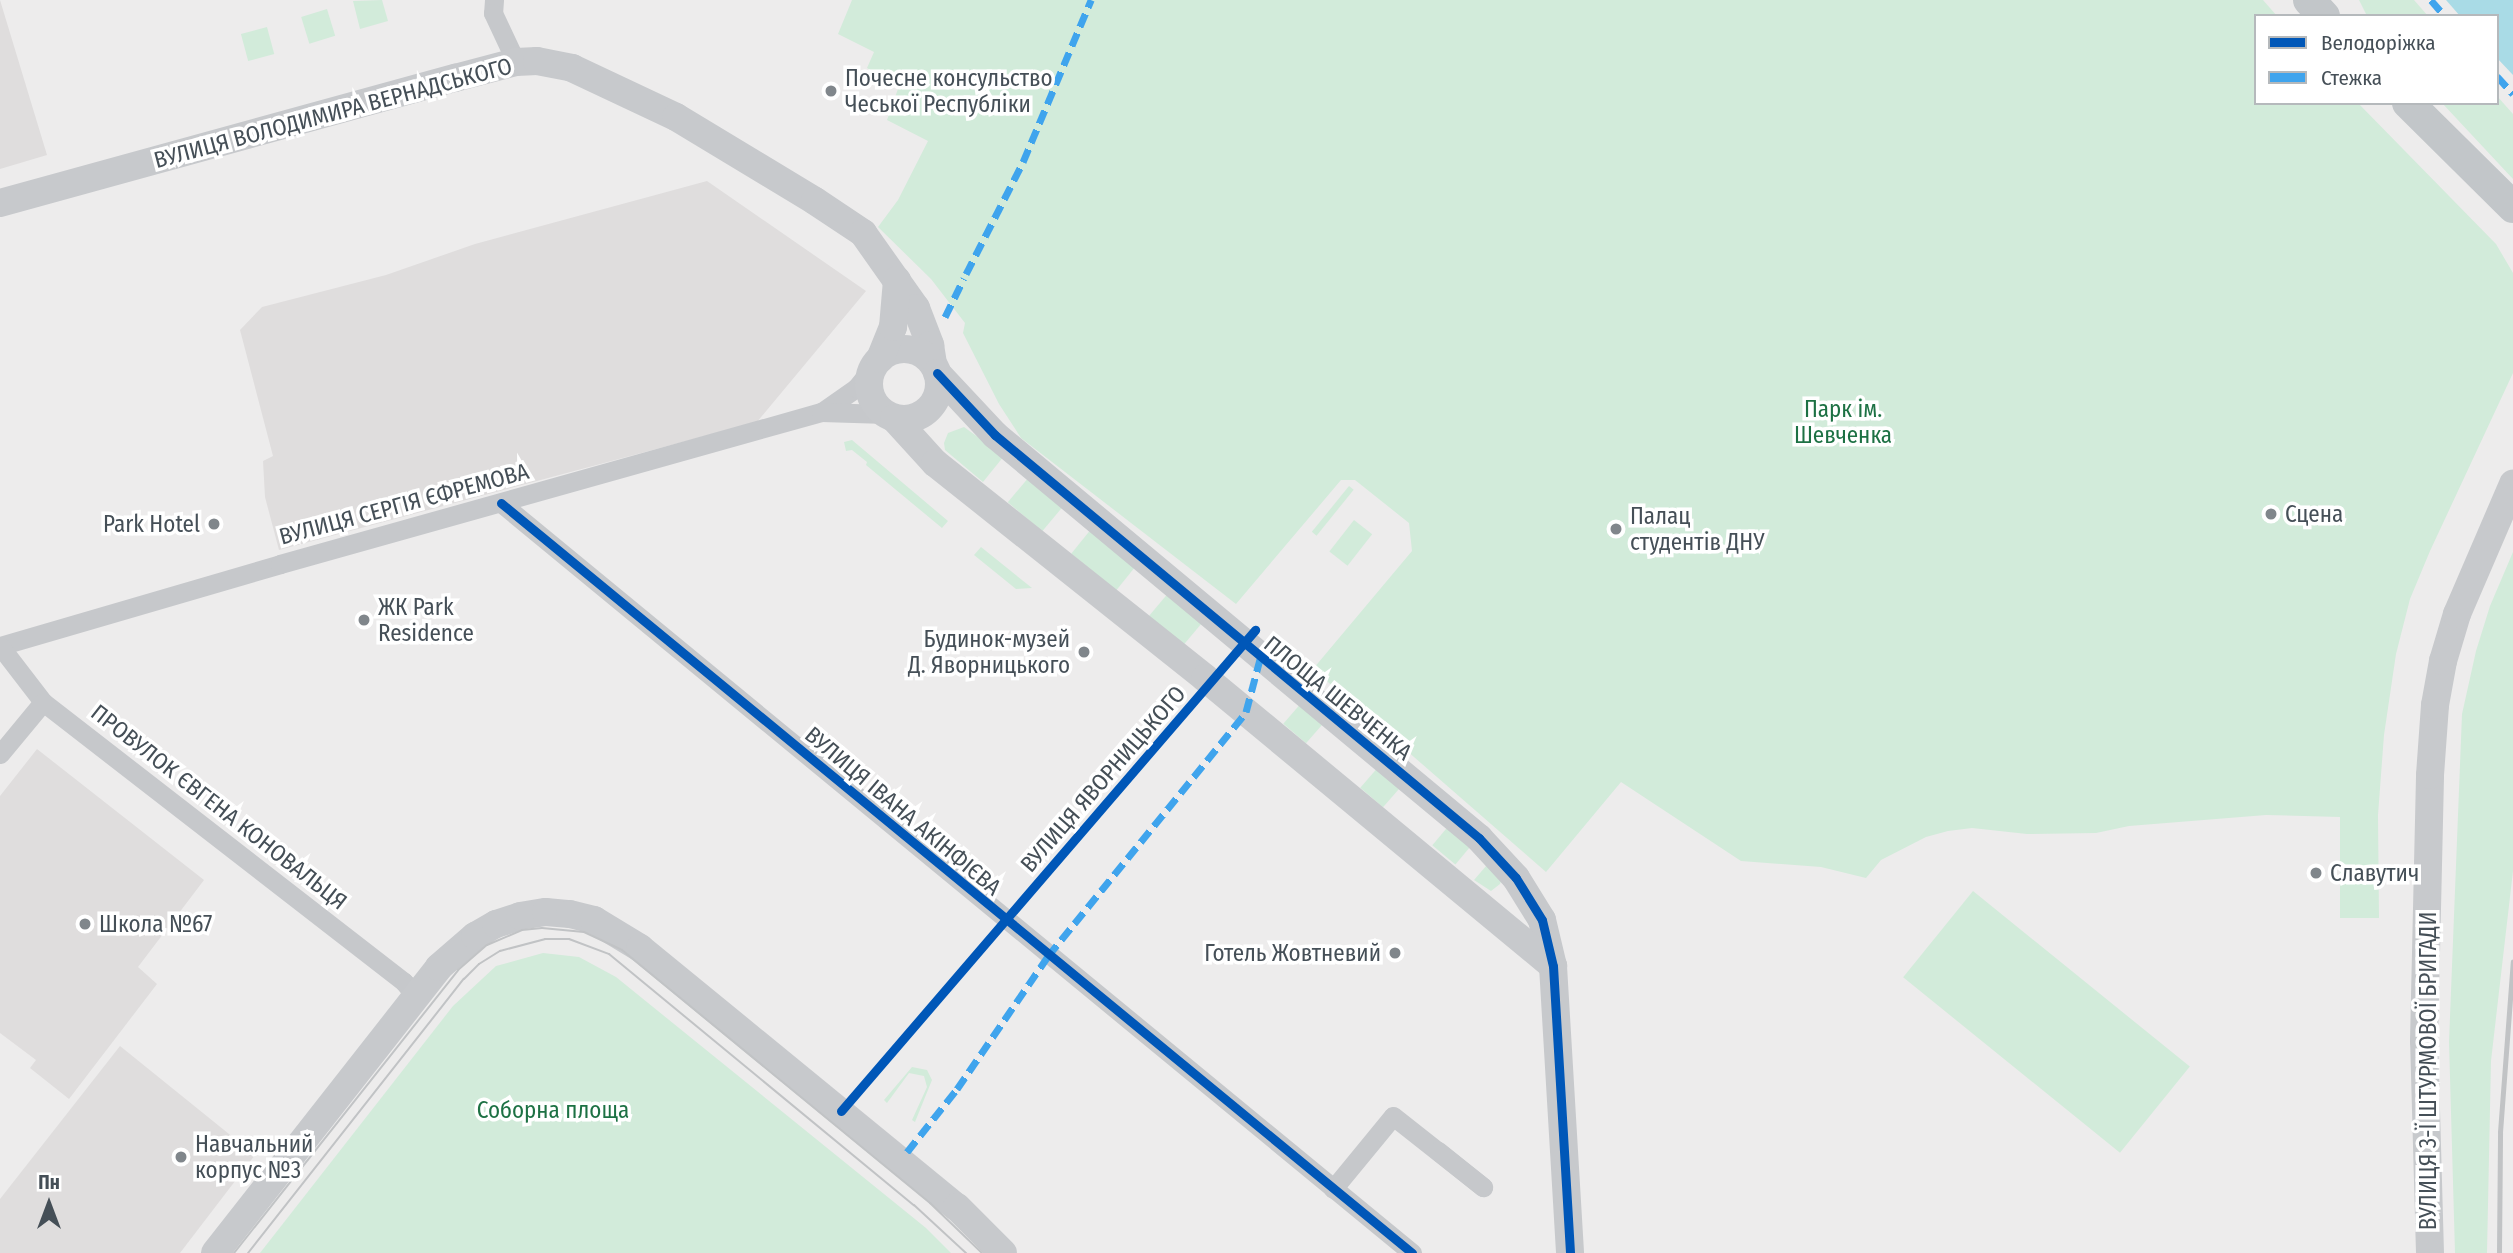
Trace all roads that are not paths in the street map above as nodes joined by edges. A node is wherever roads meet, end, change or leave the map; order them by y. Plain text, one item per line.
1 (494, 0) edge
2 (2309, 0) edge
3 (2322, 14) edge
4 (516, 62) junction
5 (2410, 105) edge
6 (2489, 186) junction
7 (0, 203) edge
8 (2513, 207) edge
9 (2513, 223) edge
10 (897, 280) junction
11 (877, 363) junction
12 (935, 368) junction
13 (821, 412) junction
14 (890, 416) junction
15 (2513, 484) edge
16 (501, 503) junction
17 (0, 646) edge
18 (43, 702) junction
19 (0, 754) edge
20 (1553, 966) junction
21 (416, 997) junction
22 (1438, 1151) dead end
23 (1334, 1189) junction
24 (215, 1253) edge
25 (1003, 1253) edge
26 (1412, 1253) edge
27 (1570, 1253) edge
28 (2430, 1253) edge

1 - 4 street
2 - 3 main road
4 - 7 street, ВУЛИЦЯ ВОЛОДИМИРА ВЕРНАДСЬКОГО
4 - 10 street, ВУЛИЦЯ ВОЛОДИМИРА ВЕРНАДСЬКОГО
5 - 6 main road
6 - 8 main road
6 - 9 main road
10 - 11 street
10 - 12 street, ВУЛИЦЯ ВОЛОДИМИРА ВЕРНАДСЬКОГО
11 - 12 street
11 - 13 street, ВУЛИЦЯ СЕРГІЯ ЄФРЕМОВА
11 - 14 street
12 - 14 street
12 - 20 street, ПЛОЩА ШЕВЧЕНКА
13 - 14 street, ВУЛИЦЯ СЕРГІЯ ЄФРЕМОВА
13 - 16 street, ВУЛИЦЯ СЕРГІЯ ЄФРЕМОВА
14 - 20 street
15 - 28 street, ВУЛИЦЯ 3-Ї ШТУРМОВОЇ БРИГАДИ
16 - 17 street, ВУЛИЦЯ СЕРГІЯ ЄФРЕМОВА
16 - 23 street, ВУЛИЦЯ ІВАНА АКІНФІЄВА
17 - 18 street, ПРОВУЛОК ЄВГЕНА КОНОВАЛЬЦЯ
18 - 19 street
18 - 21 street, ПРОВУЛОК ЄВГЕНА КОНОВАЛЬЦЯ
20 - 27 street, ПЛОЩА ШЕВЧЕНКА
21 - 24 street
21 - 25 street
22 - 23 street
23 - 26 street, ВУЛИЦЯ ІВАНА АКІНФІЄВА

